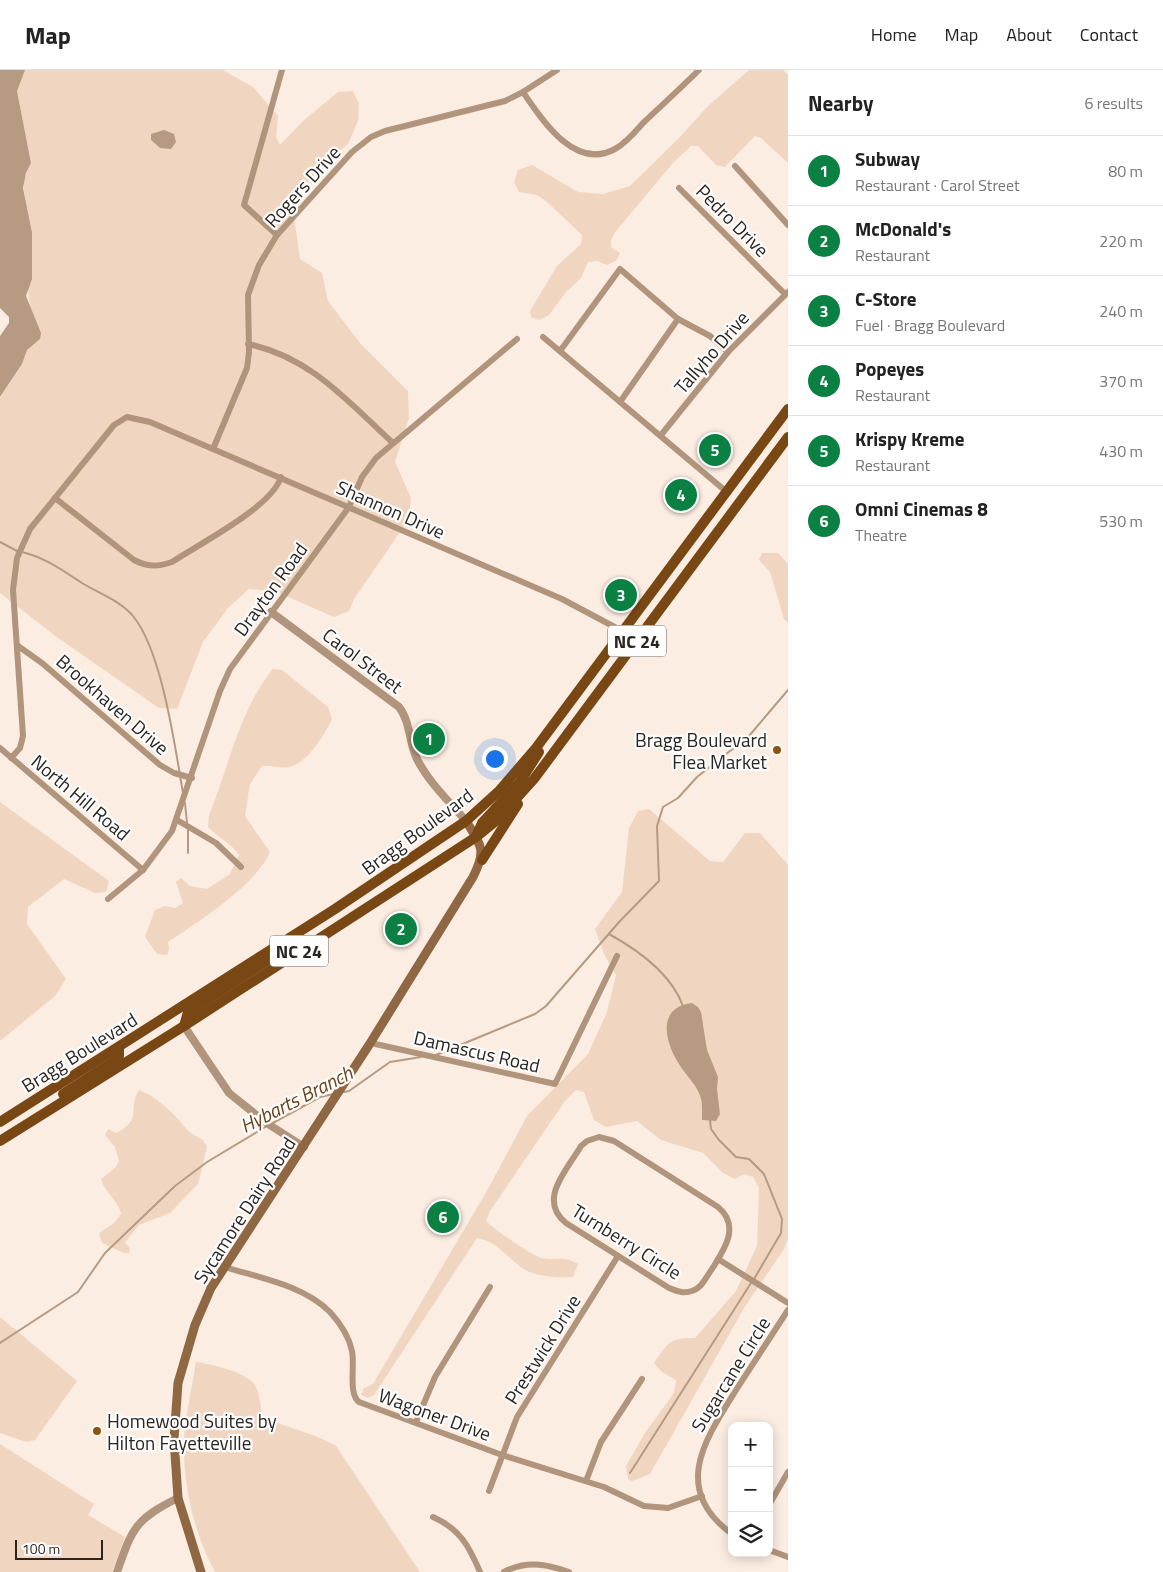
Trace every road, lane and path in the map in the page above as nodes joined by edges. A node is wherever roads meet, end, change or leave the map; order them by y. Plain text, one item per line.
1 (282, 70) edge
2 (557, 70) edge
3 (699, 70) edge
4 (523, 92) junction
5 (735, 166) dead end
6 (680, 188) dead end
7 (788, 225) edge
8 (277, 235) junction
9 (787, 293) edge
10 (678, 319) junction
11 (544, 337) dead end
12 (517, 339) dead end
13 (248, 344) junction
14 (560, 351) junction
15 (728, 352) junction
16 (620, 402) junction
17 (788, 409) edge
18 (661, 435) junction
19 (788, 437) edge
20 (393, 443) junction
21 (213, 449) junction
22 (281, 477) junction
23 (728, 493) junction
24 (55, 498) junction
25 (349, 507) junction
26 (271, 612) junction
27 (624, 630) junction
28 (639, 640) junction
29 (18, 646) junction
30 (559, 718) junction
31 (0, 748) edge
32 (11, 758) junction
33 (192, 778) junction
34 (534, 779) junction
35 (178, 820) junction
36 (466, 821) junction
37 (476, 837) junction
38 (482, 860) junction
39 (241, 867) dead end
40 (143, 870) junction
41 (108, 899) dead end
42 (292, 936) junction
43 (617, 956) dead end
44 (184, 1026) junction
45 (371, 1043) junction
46 (119, 1048) junction
47 (52, 1108) junction
48 (0, 1122) edge
49 (0, 1141) edge
50 (304, 1147) junction
51 (618, 1256) junction
52 (718, 1259) junction
53 (225, 1267) junction
54 (490, 1287) dead end
55 (788, 1303) edge
56 (788, 1310) edge
57 (642, 1379) dead end
58 (416, 1422) junction
59 (502, 1455) junction
60 (788, 1472) edge
61 (586, 1480) junction
62 (489, 1490) dead end
63 (702, 1496) junction
64 (178, 1498) junction
65 (773, 1498) edge
66 (433, 1517) dead end
67 (728, 1530) edge
68 (773, 1551) edge
69 (788, 1557) edge
70 (116, 1572) edge
71 (200, 1572) edge
72 (480, 1572) edge
73 (504, 1572) edge
74 (569, 1572) edge

1 - 8 street
2 - 4 street, Rogers Drive
3 - 4 street
4 - 8 street, Rogers Drive
5 - 7 street
6 - 9 street, Pedro Drive
8 - 13 street, Rogers Drive
9 - 15 street, Tallyho Drive
10 - 14 street
10 - 15 street
10 - 16 street
11 - 14 street
12 - 20 street, Drayton Road
13 - 20 street
13 - 21 street, Rogers Drive
14 - 16 street
15 - 18 street, Tallyho Drive
16 - 18 street
17 - 23 main road, Bragg Boulevard / NC 24
18 - 23 street
19 - 28 main road, Bragg Boulevard / NC 24
20 - 25 street, Drayton Road
21 - 22 street, Shannon Drive
21 - 24 street, Shannon Drive
22 - 24 street
22 - 25 street, Shannon Drive
23 - 27 main road, Bragg Boulevard / NC 24
24 - 29 street
25 - 26 street, Drayton Road
25 - 27 street, Shannon Drive
26 - 33 street, Drayton Road
26 - 36 street, Carol Street
27 - 28 street, Shannon Drive
27 - 30 main road, Bragg Boulevard / NC 24
28 - 34 main road, Bragg Boulevard / NC 24
29 - 32 street
29 - 33 street, Brookhaven Drive
30 - 36 main road, Bragg Boulevard / NC 24
30 - 37 main road
31 - 32 street, North Hill Road
32 - 40 street, North Hill Road
33 - 35 street, Drayton Road
34 - 37 main road, Bragg Boulevard / NC 24
34 - 38 main road
35 - 39 street
35 - 40 street, Drayton Road
36 - 37 main road
36 - 42 main road, Bragg Boulevard / NC 24
37 - 38 main road
37 - 44 main road, Bragg Boulevard / NC 24
38 - 45 main road, Sycamore Dairy Road
40 - 41 street, Drayton Road
42 - 44 main road
42 - 46 main road, Bragg Boulevard / NC 24
43 - 45 street, Damascus Road
44 - 47 main road, Bragg Boulevard / NC 24
44 - 50 street
45 - 50 main road, Sycamore Dairy Road
46 - 47 main road
46 - 48 main road, Bragg Boulevard / NC 24
47 - 49 main road, Bragg Boulevard / NC 24
50 - 53 main road, Sycamore Dairy Road
51 - 52 street, Turnberry Circle
51 - 52 street, Turnberry Circle
51 - 59 street, Prestwick Drive
52 - 55 street
53 - 58 street, Wagoner Drive
53 - 64 main road, Sycamore Dairy Road
54 - 58 street
56 - 63 street, Sugarcane Circle
57 - 61 street
58 - 59 street, Wagoner Drive
59 - 61 street, Wagoner Drive
59 - 62 street, Prestwick Drive
60 - 65 street
61 - 63 street, Wagoner Drive
63 - 67 street, Sugarcane Circle
64 - 70 street
64 - 71 main road, Sycamore Dairy Road
66 - 72 street
68 - 69 street
73 - 74 street

